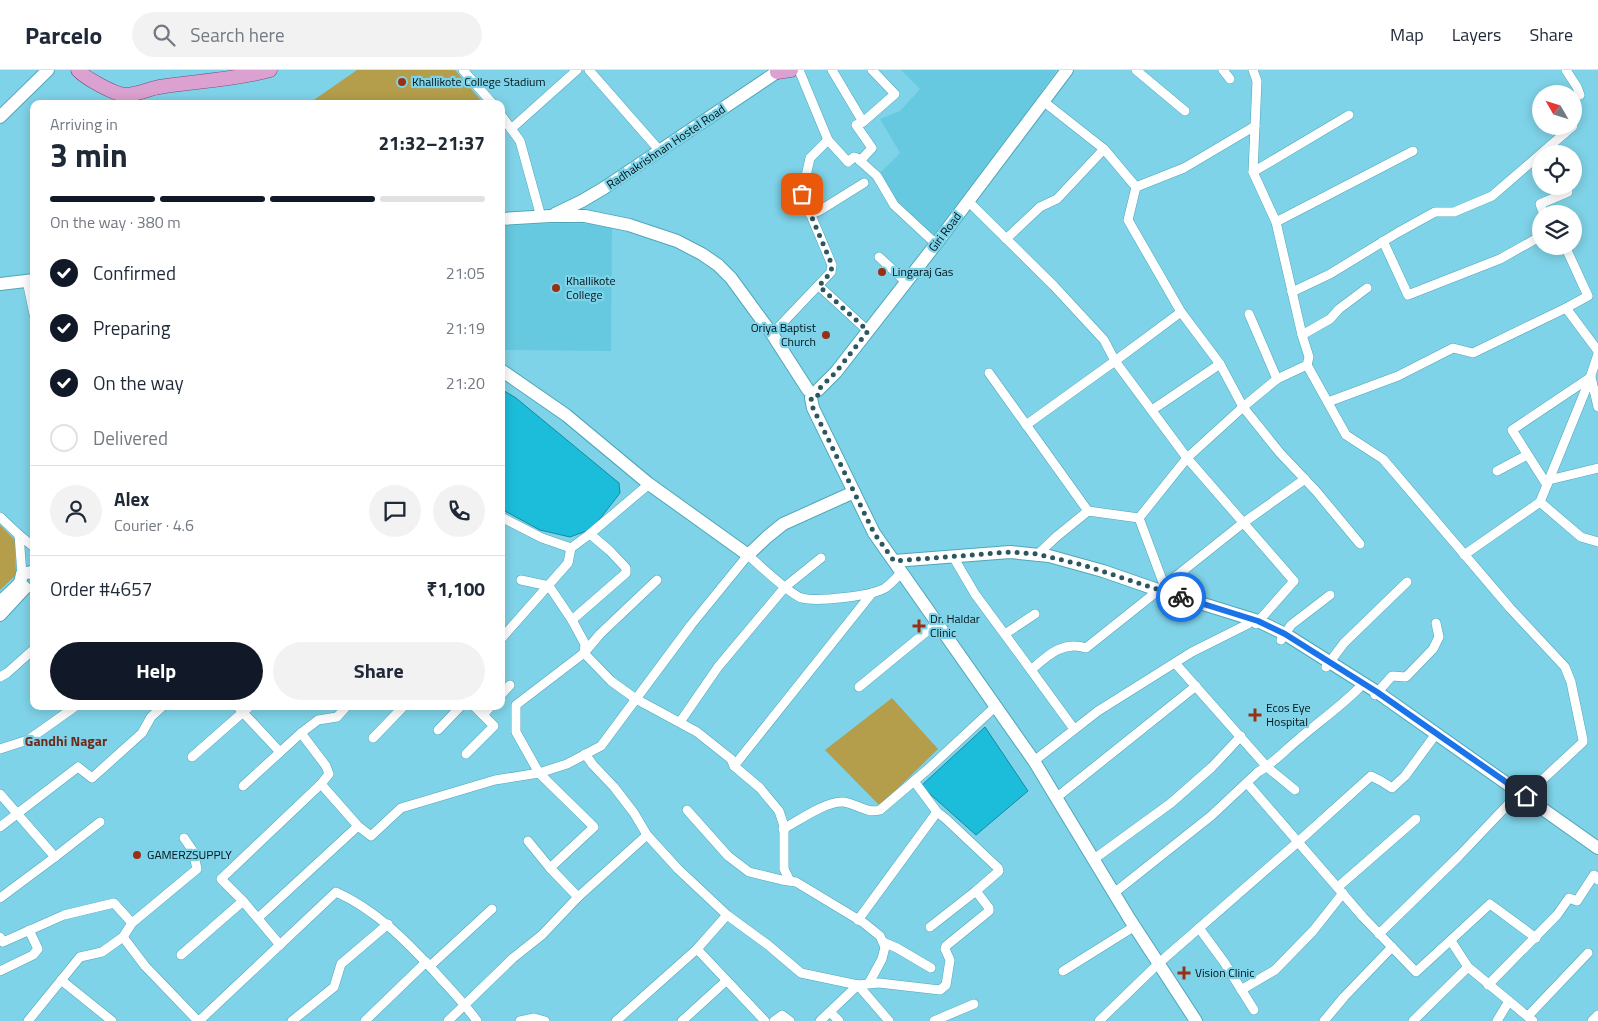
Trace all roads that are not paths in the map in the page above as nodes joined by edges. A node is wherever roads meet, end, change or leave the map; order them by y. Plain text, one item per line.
1 (48, 70) edge
2 (78, 70) edge
3 (270, 70) edge
4 (463, 70) edge
5 (577, 70) edge
6 (589, 70) edge
7 (781, 70) edge
8 (799, 70) edge
9 (832, 70) edge
10 (872, 70) edge
11 (1066, 70) edge
12 (1136, 70) edge
13 (1223, 70) edge
14 (1253, 70) edge
15 (1566, 70) edge
16 (1230, 79) dead end
17 (1574, 85) edge
18 (125, 95) junction
19 (132, 100) edge
20 (489, 100) edge
21 (1043, 100) junction
22 (1185, 111) dead end
23 (1349, 115) dead end
24 (0, 117) edge
25 (505, 121) edge
26 (863, 122) junction
27 (1255, 126) junction
28 (511, 129) junction
29 (1562, 135) edge
30 (828, 140) junction
31 (1104, 149) junction
32 (660, 151) junction
33 (1413, 151) dead end
34 (860, 161) junction
35 (1253, 172) junction
36 (864, 183) dead end
37 (1136, 187) junction
38 (1561, 195) edge
39 (582, 201) junction
40 (968, 202) junction
41 (1540, 205) edge
42 (810, 214) junction
43 (546, 216) junction
44 (585, 216) junction
45 (505, 219) edge
46 (1276, 222) junction
47 (1006, 239) junction
48 (1383, 241) junction
49 (1532, 241) edge
50 (936, 244) junction
51 (1569, 255) edge
52 (879, 256) dead end
53 (0, 278) edge
54 (30, 279) edge
55 (30, 279) edge
56 (906, 282) junction
57 (0, 284) edge
58 (819, 286) junction
59 (1367, 288) dead end
60 (1292, 292) junction
61 (1566, 308) junction
62 (1181, 312) junction
63 (1248, 314) dead end
64 (868, 331) junction
65 (772, 334) junction
66 (1302, 335) junction
67 (1598, 352) edge
68 (1115, 362) junction
69 (1220, 364) junction
70 (1307, 365) junction
71 (505, 373) edge
72 (989, 373) dead end
73 (1591, 377) junction
74 (1277, 379) junction
75 (812, 392) junction
76 (1328, 402) junction
77 (1243, 407) junction
78 (1598, 407) edge
79 (1152, 410) junction
80 (1026, 425) junction
81 (1526, 455) junction
82 (1187, 458) junction
83 (1598, 468) edge
84 (1497, 471) dead end
85 (1305, 479) junction
86 (1548, 482) junction
87 (649, 484) junction
88 (854, 492) junction
89 (1540, 502) junction
90 (1088, 511) junction
91 (0, 517) edge
92 (1139, 518) junction
93 (505, 519) edge
94 (1244, 523) junction
95 (590, 534) junction
96 (19, 535) junction
97 (1598, 542) edge
98 (30, 544) edge
99 (1360, 544) dead end
100 (571, 548) junction
101 (748, 555) junction
102 (1464, 555) junction
103 (1036, 556) junction
104 (820, 558) dead end
105 (955, 560) junction
106 (898, 566) junction
107 (521, 580) dead end
108 (657, 580) dead end
109 (29, 581) edge
110 (1407, 582) dead end
111 (549, 586) junction
112 (785, 587) junction
113 (1159, 590) junction
114 (872, 593) junction
115 (1330, 595) dead end
116 (0, 602) edge
117 (1035, 614) dead end
118 (0, 615) edge
119 (572, 620) junction
120 (1436, 622) dead end
121 (937, 623) junction
122 (1253, 623) junction
123 (1005, 634) junction
124 (505, 635) edge
125 (1283, 637) junction
126 (30, 653) edge
127 (584, 653) junction
128 (1175, 663) junction
129 (1328, 664) junction
130 (1031, 670) junction
131 (0, 677) edge
132 (510, 685) dead end
133 (1196, 686) junction
134 (859, 687) dead end
135 (1360, 688) junction
136 (505, 691) edge
137 (1375, 695) junction
138 (636, 699) junction
139 (996, 706) junction
140 (70, 710) edge
141 (159, 710) edge
142 (240, 710) edge
143 (343, 710) edge
144 (400, 710) edge
145 (457, 710) edge
146 (478, 710) edge
147 (487, 710) edge
148 (483, 715) junction
149 (680, 722) junction
150 (1074, 729) junction
151 (438, 730) dead end
152 (300, 733) junction
153 (1241, 736) junction
154 (373, 738) dead end
155 (1434, 738) junction
156 (0, 749) edge
157 (280, 752) junction
158 (466, 754) dead end
159 (585, 754) junction
160 (192, 757) dead end
161 (1034, 761) junction
162 (734, 766) junction
163 (1267, 767) junction
164 (539, 773) junction
165 (914, 781) junction
166 (1247, 783) junction
167 (321, 784) junction
168 (243, 786) dead end
169 (1295, 790) dead end
170 (0, 794) edge
171 (1522, 795) junction
172 (1056, 798) junction
173 (687, 810) dead end
174 (937, 812) junction
175 (18, 813) junction
176 (1416, 819) dead end
177 (100, 822) dead end
178 (358, 826) junction
179 (0, 827) edge
180 (783, 829) junction
181 (647, 836) junction
182 (184, 838) dead end
183 (528, 841) dead end
184 (1299, 841) junction
185 (1598, 848) edge
186 (1598, 852) edge
187 (56, 858) junction
188 (1094, 859) junction
189 (550, 868) junction
190 (1598, 880) edge
191 (790, 881) junction
192 (976, 890) junction
193 (1341, 890) junction
194 (1114, 893) junction
195 (578, 897) junction
196 (0, 898) edge
197 (243, 901) junction
198 (492, 908) dead end
199 (727, 915) junction
200 (258, 918) junction
201 (858, 920) junction
202 (132, 923) junction
203 (388, 924) junction
204 (1135, 926) junction
205 (930, 927) dead end
206 (1199, 928) junction
207 (29, 930) junction
208 (1379, 934) junction
209 (0, 937) edge
210 (123, 937) junction
211 (1536, 938) junction
212 (1450, 941) junction
213 (883, 942) junction
214 (280, 945) junction
215 (1392, 947) junction
216 (697, 950) junction
217 (1588, 954) dead end
218 (181, 955) dead end
219 (1159, 963) junction
220 (428, 964) junction
221 (1468, 967) junction
222 (931, 968) dead end
223 (0, 971) edge
224 (1063, 971) dead end
225 (61, 980) junction
226 (726, 981) junction
227 (869, 983) junction
228 (858, 985) junction
229 (1488, 985) junction
230 (1241, 990) junction
231 (1509, 1001) junction
232 (465, 1004) junction
233 (974, 1004) dead end
234 (1254, 1010) dead end
235 (830, 1012) junction
236 (1598, 1015) edge
237 (1530, 1019) edge
238 (28, 1021) edge
239 (112, 1021) edge
240 (198, 1021) edge
241 (292, 1021) edge
242 (365, 1021) edge
243 (448, 1021) edge
244 (477, 1021) edge
245 (520, 1021) edge
246 (545, 1021) edge
247 (616, 1021) edge
248 (682, 1021) edge
249 (765, 1021) edge
250 (774, 1021) edge
251 (790, 1021) edge
252 (820, 1021) edge
253 (839, 1021) edge
254 (889, 1021) edge
255 (934, 1021) edge
256 (1099, 1021) edge
257 (1196, 1021) edge
258 (1324, 1021) edge
259 (1414, 1021) edge
260 (1497, 1021) edge
261 (1592, 1021) edge

1 - 24 street
2 - 18 main road
3 - 18 main road
4 - 20 street
5 - 28 street
6 - 32 street
7 - 32 street, Radhakrishnan Hostel Road
8 - 30 street
9 - 26 street
10 - 26 street
11 - 21 street, Giri Road
12 - 22 street
13 - 16 street
14 - 27 street
15 - 17 street
18 - 19 street
21 - 31 street
21 - 40 street, Giri Road
23 - 35 street
25 - 28 street
26 - 34 street
27 - 35 street
27 - 37 street
28 - 43 street
29 - 48 street
30 - 34 street
30 - 42 street
31 - 37 street
31 - 47 street
32 - 39 street, Radhakrishnan Hostel Road
33 - 46 street
34 - 50 street
35 - 46 street
36 - 42 street
37 - 62 street
38 - 41 street
39 - 43 street, Radhakrishnan Hostel Road
39 - 44 street
40 - 47 street
40 - 50 street, Giri Road
42 - 58 street
43 - 44 street
43 - 45 street
44 - 65 street
46 - 60 street
47 - 68 street
48 - 49 street
48 - 60 street
50 - 56 street, Giri Road
51 - 61 street
52 - 56 street
53 - 54 street
55 - 57 street
56 - 64 street, Giri Road
58 - 64 street
58 - 65 street
59 - 66 street
60 - 66 street
61 - 67 street
61 - 76 street
62 - 68 street
62 - 69 street
63 - 74 street
64 - 75 street, Giri Road
65 - 75 street
66 - 70 street
67 - 73 street
68 - 79 street
68 - 80 street
69 - 77 street
69 - 79 street
70 - 74 street
70 - 76 street
71 - 87 street
72 - 80 street
73 - 78 street
73 - 81 street
73 - 86 street
74 - 77 street
75 - 88 street
76 - 102 street
77 - 82 street
77 - 85 street
79 - 82 street
80 - 90 street
81 - 84 street
81 - 86 street
82 - 92 street
82 - 94 street
83 - 86 street
85 - 94 street
85 - 99 street
86 - 89 street
87 - 95 street
87 - 101 street
88 - 101 street
88 - 106 street
89 - 97 street
89 - 102 street
90 - 92 street
90 - 103 street
91 - 96 street
92 - 113 street
93 - 100 street
94 - 113 street
94 - 122 street
95 - 100 street
95 - 119 street
96 - 98 street
96 - 109 street
100 - 111 street
101 - 112 street
101 - 138 street
102 - 171 street
103 - 105 street
103 - 106 street
103 - 113 street
104 - 112 street
105 - 106 street
105 - 123 street
106 - 114 street
106 - 121 street
107 - 111 street
108 - 127 street
109 - 116 street
109 - 118 street
110 - 129 street
111 - 119 street
111 - 124 street
112 - 114 street
112 - 149 street
113 - 122 street
113 - 130 street
114 - 162 street
115 - 125 street
117 - 123 street
119 - 127 street
120 - 137 street
121 - 134 street
121 - 139 street
122 - 125 street
122 - 128 street
123 - 130 street
125 - 129 street
126 - 131 street
127 - 138 street
127 - 164 street
128 - 133 street
128 - 150 street
129 - 135 street
129 - 137 street
130 - 150 street
132 - 136 street
133 - 153 street
133 - 172 street
135 - 137 street
135 - 163 street
137 - 155 street
137 - 171 street
138 - 149 street
138 - 159 street
139 - 161 street
139 - 165 street
140 - 156 street
141 - 175 street
142 - 157 street
142 - 160 street
143 - 152 street
144 - 154 street
145 - 151 street
146 - 148 street
147 - 148 street
148 - 158 street
149 - 162 street
150 - 161 street
152 - 157 street
152 - 167 street
153 - 163 street
153 - 188 street
155 - 171 street
155 - 184 street
157 - 168 street
159 - 164 street
159 - 181 street
161 - 172 street
162 - 180 street
163 - 166 street
163 - 169 street
164 - 178 street
164 - 189 street
165 - 174 street
165 - 180 street
166 - 184 street
166 - 194 street
167 - 178 street
167 - 197 street
170 - 175 street
171 - 185 street
171 - 186 street
171 - 208 street
172 - 188 street
173 - 191 street
174 - 192 street
174 - 201 street
175 - 179 street
175 - 187 street
176 - 193 street
177 - 187 street
178 - 200 street
180 - 191 street
181 - 195 street
181 - 199 street
182 - 202 street
183 - 189 street
184 - 193 street
184 - 206 street
187 - 196 street
188 - 194 street
189 - 195 street
190 - 211 street
191 - 201 street
192 - 205 street
192 - 227 street
193 - 208 street
193 - 230 street
194 - 204 street
195 - 232 street
197 - 200 street
197 - 218 street
198 - 220 street
199 - 216 street
199 - 228 street
200 - 214 street
201 - 213 street
202 - 207 street
202 - 210 street
203 - 214 street
203 - 220 street
203 - 241 street
204 - 219 street
204 - 224 street
206 - 219 street
206 - 230 street
207 - 209 street
207 - 223 street
208 - 215 street
210 - 225 street
210 - 240 street
211 - 212 street
211 - 229 street
212 - 215 street
212 - 221 street
213 - 222 street
213 - 227 street
214 - 240 street
215 - 258 street
216 - 226 street
216 - 247 street
217 - 237 street
219 - 256 street
219 - 257 street
220 - 232 street
220 - 242 street
221 - 229 street
221 - 259 street
225 - 238 street
225 - 239 street
226 - 248 street
226 - 249 street
227 - 228 street
228 - 235 street
228 - 254 street
229 - 231 street
230 - 234 street
231 - 237 street
231 - 260 street
232 - 243 street
232 - 244 street
233 - 255 street
235 - 252 street
235 - 253 street
236 - 261 street
245 - 246 street
250 - 251 street

